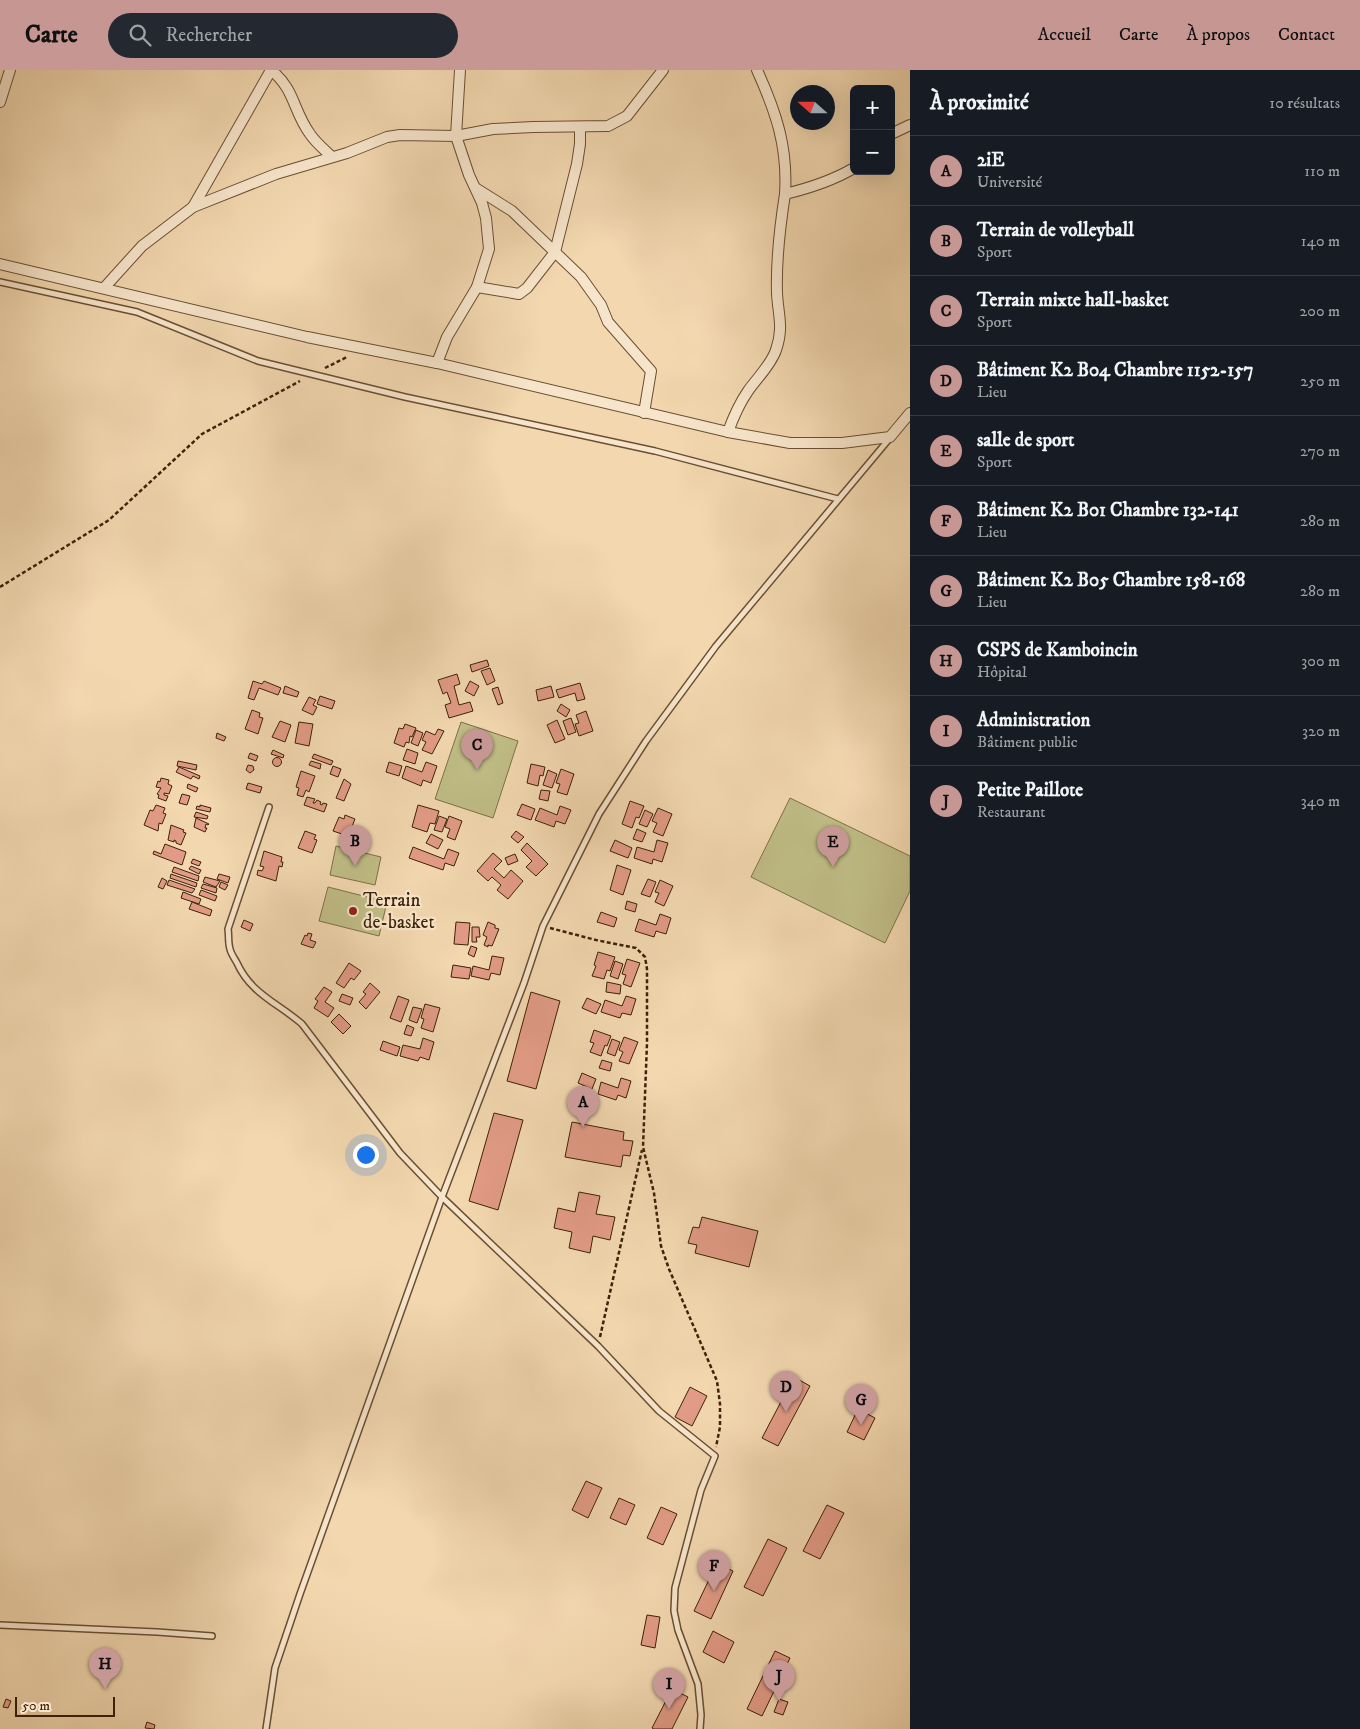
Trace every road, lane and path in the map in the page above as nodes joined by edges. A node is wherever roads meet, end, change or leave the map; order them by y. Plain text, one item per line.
1 (10, 70) edge
2 (271, 70) edge
3 (460, 70) edge
4 (663, 70) edge
5 (758, 70) edge
6 (0, 102) edge
7 (910, 125) edge
8 (580, 127) junction
9 (895, 132) edge
10 (456, 136) junction
11 (332, 157) junction
12 (850, 170) edge
13 (476, 189) junction
14 (785, 194) junction
15 (193, 207) junction
16 (555, 252) junction
17 (0, 264) edge
18 (0, 282) edge
19 (477, 287) junction
20 (104, 288) junction
21 (361, 349) junction
22 (437, 363) junction
23 (319, 371) dead end
24 (302, 380) dead end
25 (644, 413) junction
26 (910, 413) edge
27 (728, 432) junction
28 (890, 438) junction
29 (838, 499) junction
30 (0, 587) edge
31 (269, 807) dead end
32 (544, 926) junction
33 (643, 1147) junction
34 (442, 1197) junction
35 (598, 1346) junction
36 (715, 1456) junction
37 (0, 1624) edge
38 (212, 1636) dead end
39 (266, 1729) edge
40 (700, 1729) edge

1 - 6 street
2 - 11 street
2 - 15 street
3 - 10 street
4 - 8 street
5 - 14 street
7 - 9 street
8 - 10 street
8 - 16 street
10 - 11 street
10 - 13 street
11 - 15 street
12 - 14 street
13 - 16 street
13 - 19 street
14 - 27 street
15 - 20 street
16 - 19 street
16 - 25 street
17 - 20 street
18 - 29 lane
19 - 22 street
20 - 21 street
21 - 22 street
21 - 23 path
22 - 25 street
24 - 30 path
25 - 27 street
26 - 28 street
27 - 28 street
28 - 29 lane
29 - 32 lane
31 - 34 lane
32 - 33 path
32 - 34 lane
33 - 35 path
33 - 36 path
34 - 35 lane
34 - 39 lane
35 - 36 lane
36 - 40 lane
37 - 38 lane

